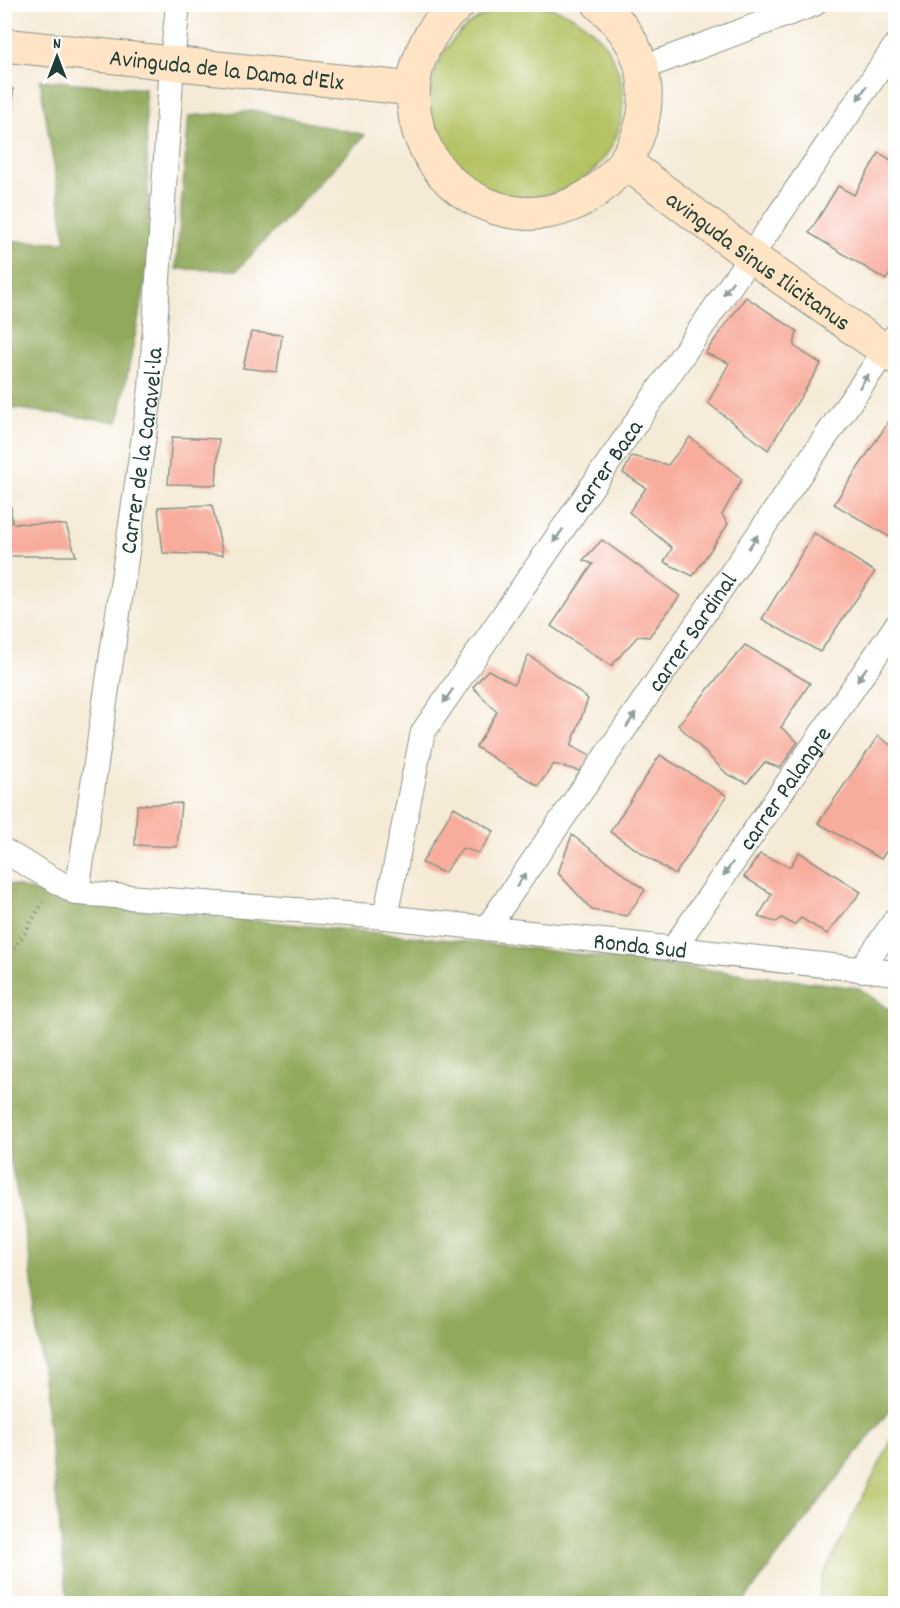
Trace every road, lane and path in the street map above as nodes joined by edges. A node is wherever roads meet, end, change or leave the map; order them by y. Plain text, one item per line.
1 (178, 4) edge
2 (459, 4) edge
3 (599, 4) edge
4 (814, 4) edge
5 (781, 10) edge
6 (4, 45) edge
7 (896, 45) edge
8 (172, 63) junction
9 (642, 68) junction
10 (413, 89) junction
11 (625, 162) junction
12 (750, 256) junction
13 (892, 348) edge
14 (896, 626) edge
15 (4, 851) edge
16 (55, 880) junction
17 (77, 893) junction
18 (385, 917) junction
19 (896, 919) edge
20 (487, 928) junction
21 (673, 949) junction
22 (861, 970) junction
23 (896, 974) edge
24 (4, 1036) edge
25 (4, 1066) edge
26 (4, 1110) edge

1 - 8 street, Carrer de la Caravel·la
2 - 10 street
3 - 9 street
4 - 5 street
5 - 9 street
6 - 8 street, Avinguda de la Dama d'Elx
7 -> 12 street, carrer Baca
8 - 10 street, Avinguda de la Dama d'Elx
8 - 17 street, Carrer de la Caravel·la
9 - 11 street
10 - 11 street
11 - 12 street, avinguda Sinus Ilicitanus
12 - 13 street, avinguda Sinus Ilicitanus
12 -> 18 street, carrer Baca
20 -> 13 street, carrer Sardinal
14 -> 21 street, carrer Palangre
15 - 16 street
16 - 17 street
16 - 24 path
17 - 18 street, Ronda Sud
18 - 20 street, Ronda Sud
19 - 22 street
20 - 21 street, Ronda Sud
21 - 22 street, Ronda Sud
22 - 23 street, Ronda Sud
25 - 26 path

